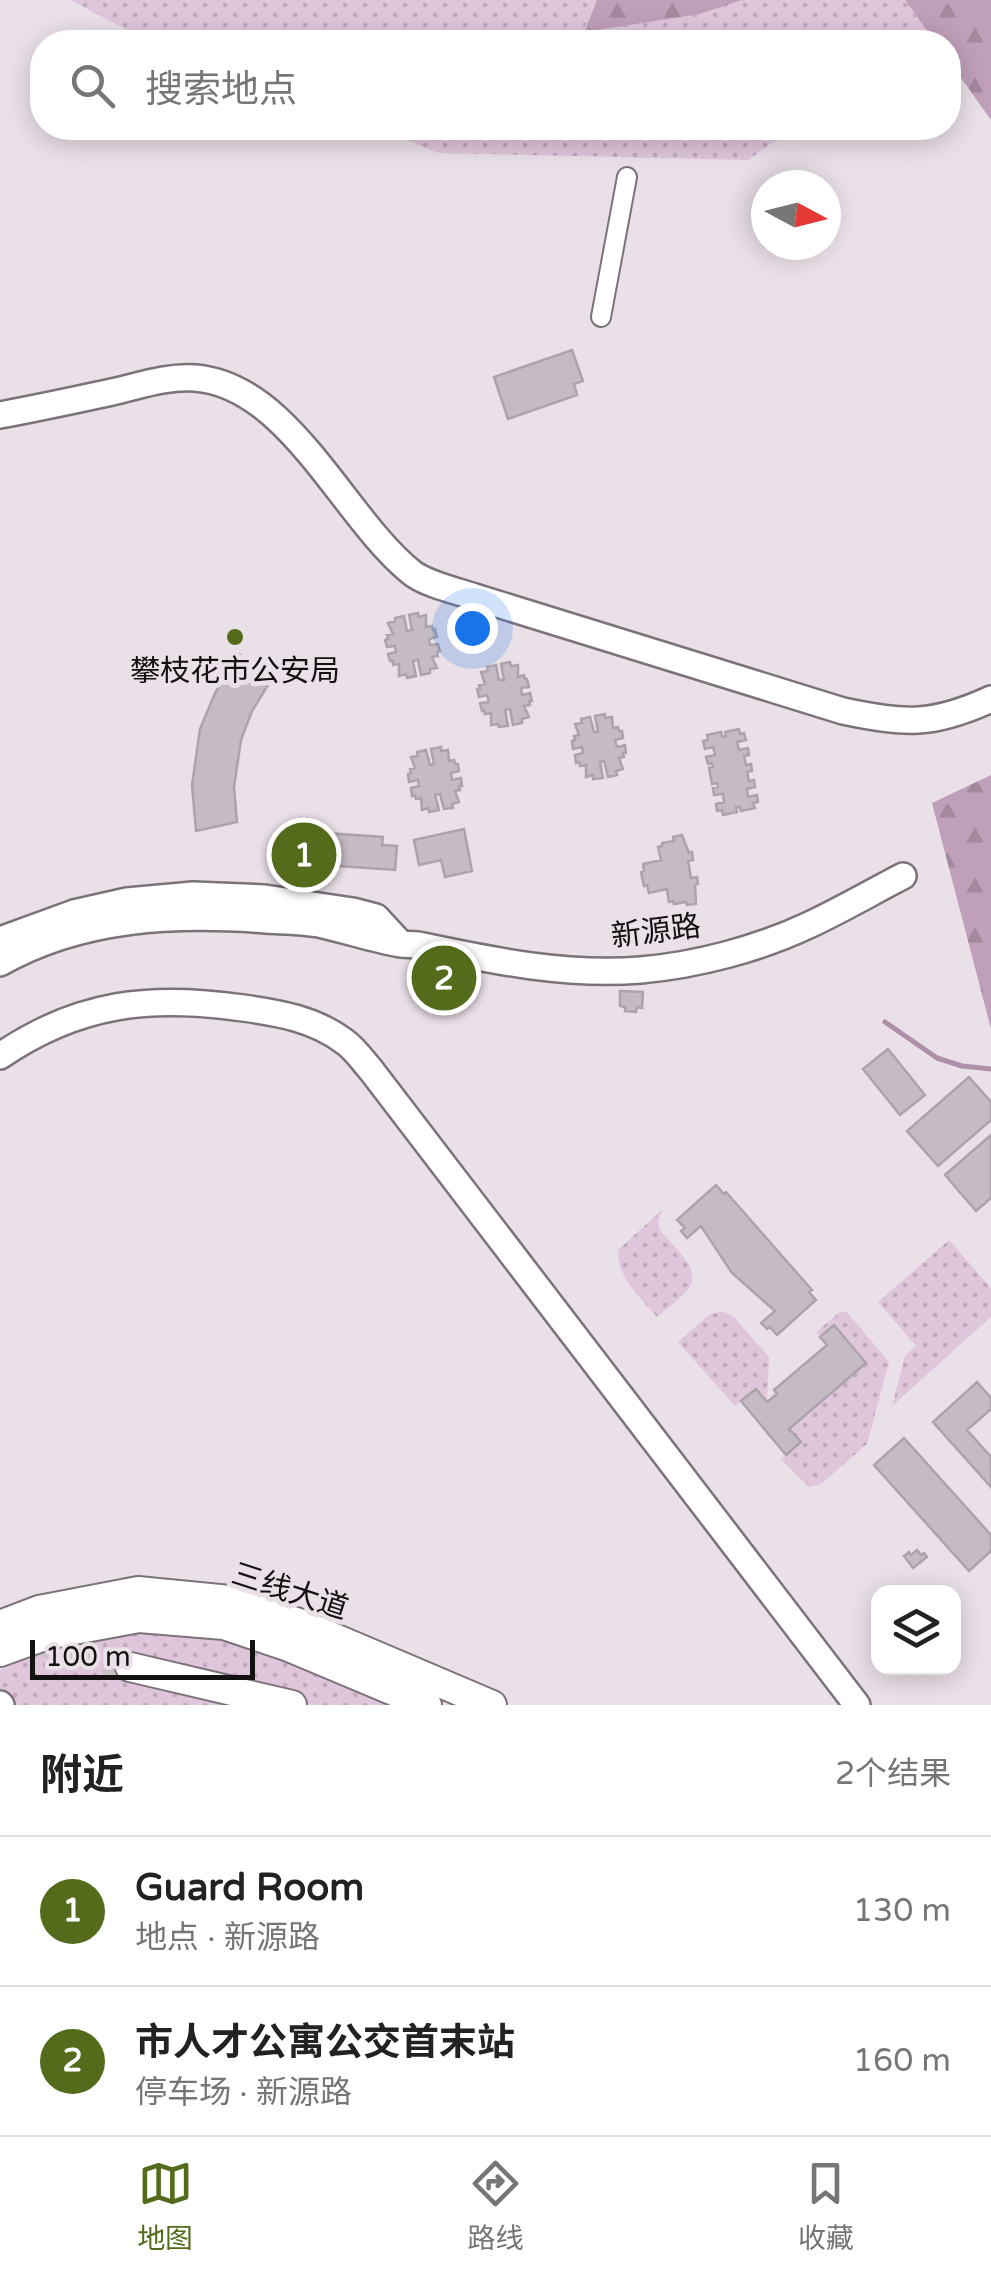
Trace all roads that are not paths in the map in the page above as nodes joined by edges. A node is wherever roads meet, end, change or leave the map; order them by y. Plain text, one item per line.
1 (628, 177) dead end
2 (602, 316) dead end
3 (0, 415) edge
4 (991, 699) edge
5 (903, 876) dead end
6 (0, 940) edge
7 (401, 944) junction
8 (0, 963) edge
9 (0, 1056) edge
10 (0, 1625) edge
11 (0, 1652) edge
12 (130, 1667) tunnel mouth
13 (292, 1705) edge
14 (426, 1705) edge
15 (492, 1705) edge
16 (857, 1705) edge

1 - 2 street
3 - 4 street
5 - 7 street, 新源路
6 - 7 street, 新源路
7 - 8 street, 新源路
9 - 16 street
10 - 15 main road, 三线大道
11 - 14 main road, 三线大道
12 - 13 main road

